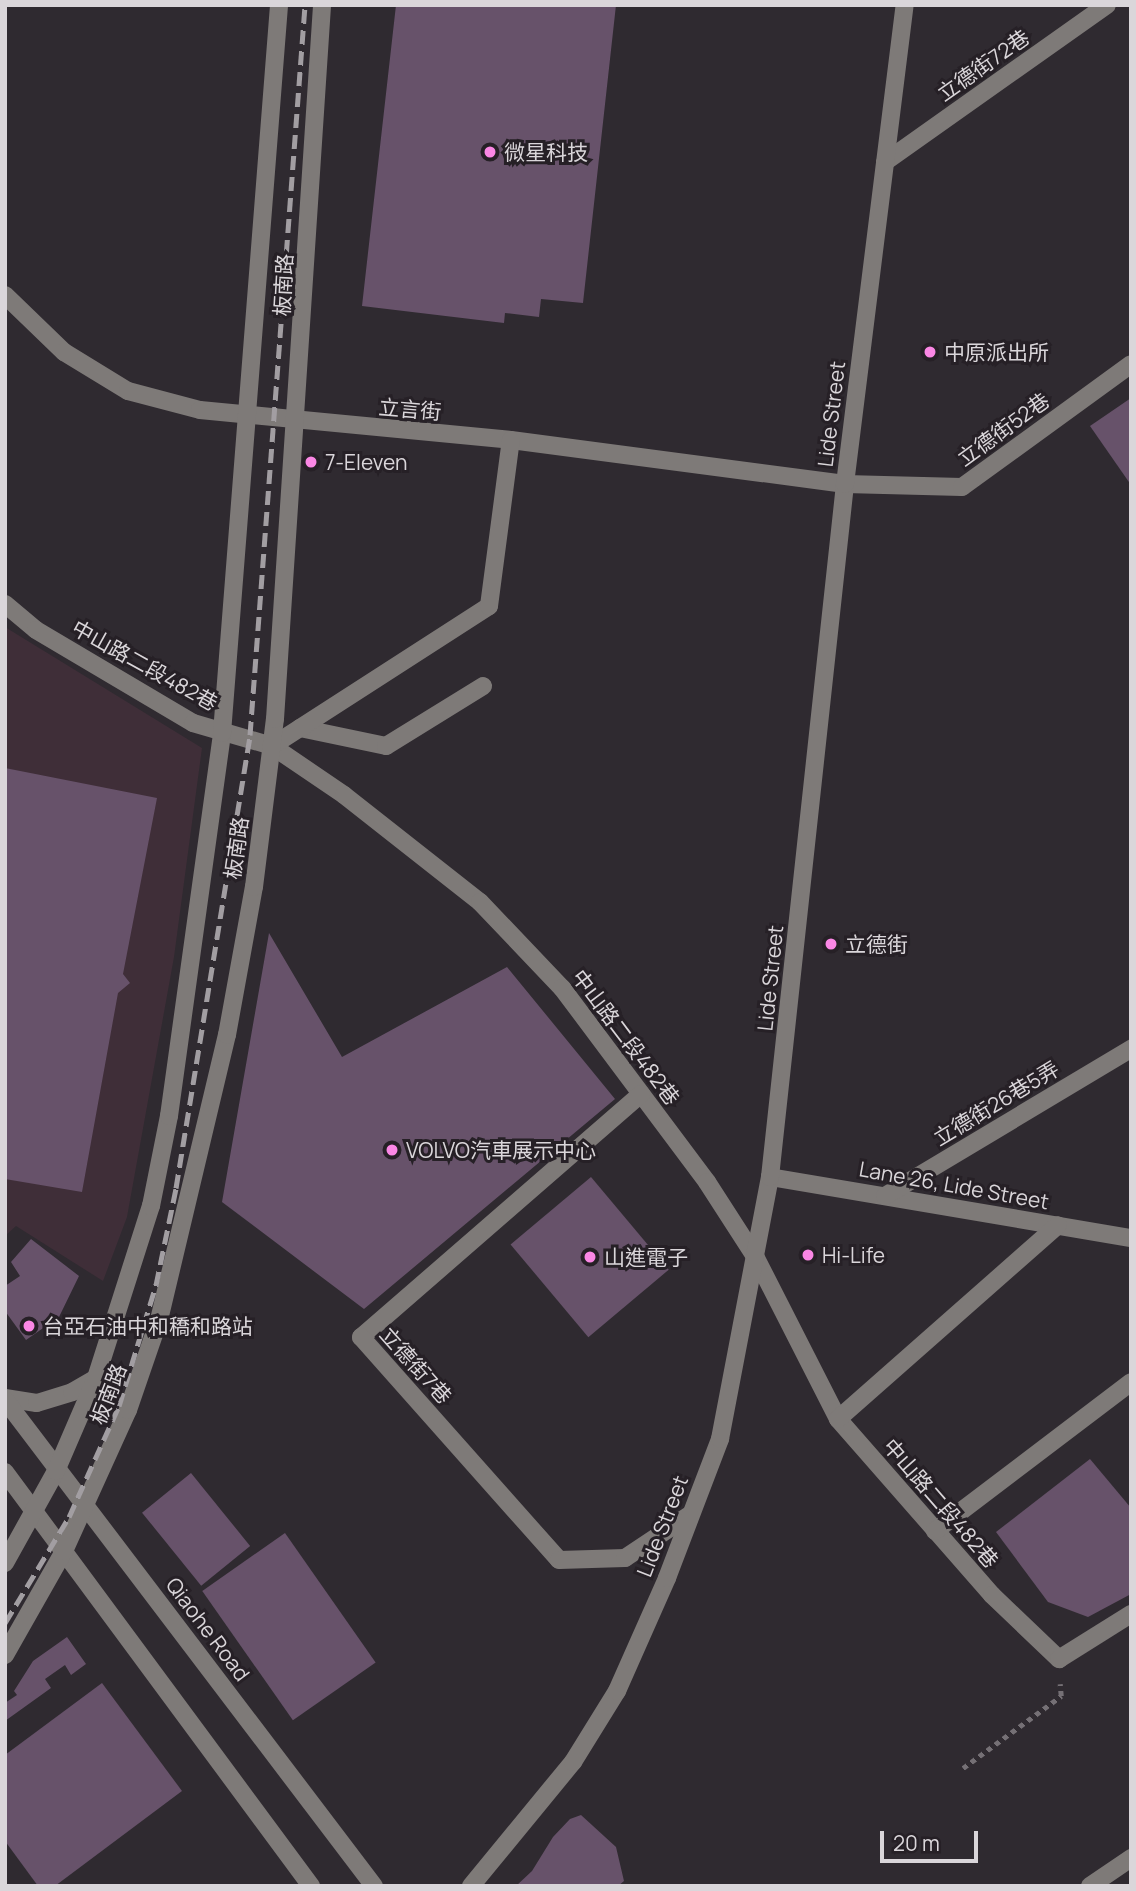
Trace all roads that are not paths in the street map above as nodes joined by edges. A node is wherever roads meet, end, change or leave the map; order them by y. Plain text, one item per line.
1 (279, 5) edge
2 (322, 5) edge
3 (905, 5) edge
4 (1107, 5) edge
5 (885, 162) junction
6 (5, 295) edge
7 (1131, 364) edge
8 (246, 415) junction
9 (298, 421) junction
10 (510, 440) junction
11 (845, 484) junction
12 (5, 604) edge
13 (483, 686) dead end
14 (300, 728) junction
15 (222, 733) junction
16 (272, 746) junction
17 (1131, 1049) edge
18 (641, 1094) junction
19 (770, 1177) junction
20 (885, 1196) junction
21 (1058, 1225) junction
22 (1131, 1238) edge
23 (756, 1258) junction
24 (96, 1378) junction
25 (1131, 1382) edge
26 (5, 1399) edge
27 (838, 1419) junction
28 (57, 1471) junction
29 (5, 1472) edge
30 (87, 1506) junction
31 (34, 1513) junction
32 (691, 1514) junction
33 (935, 1531) junction
34 (64, 1551) junction
35 (5, 1563) edge
36 (1131, 1614) edge
37 (5, 1655) edge
38 (1131, 1858) edge
39 (311, 1886) edge
40 (374, 1886) edge
41 (471, 1886) edge
42 (1090, 1886) edge

1 - 8 street, 板南路
2 - 9 street, 板南路
3 - 5 street, Lide Street
4 - 5 street, 立德街72巷
5 - 11 street, Lide Street
6 - 8 street, 立言街
7 - 11 street, 立德街52巷
8 - 9 street, 立言街
8 - 15 street, 板南路
9 - 10 street, 立言街
9 - 16 street, 板南路
10 - 11 street, 立言街
10 - 14 street
11 - 19 street, Lide Street
12 - 15 street, 中山路二段482巷
13 - 14 street
14 - 16 street
15 - 16 street, 中山路二段482巷
15 - 24 street, 板南路
16 - 18 street, 中山路二段482巷
16 - 30 street, 板南路
17 - 20 street, 立德街26巷5弄
18 - 23 street, 中山路二段482巷
18 - 32 street, 立德街7巷
19 - 20 street, Lane 26, Lide Street
19 - 23 street, Lide Street
20 - 21 street, Lane 26, Lide Street
21 - 22 street, Lane 26, Lide Street
21 - 27 street
23 - 27 street, 中山路二段482巷
23 - 32 street, Lide Street
24 - 26 street
24 - 28 street, 板南路
25 - 33 street
26 - 28 street, Qiaohe Road
27 - 33 street, 中山路二段482巷
28 - 30 street, Qiaohe Road
28 - 31 street, 板南路
29 - 31 street
30 - 34 street, 板南路
30 - 40 street, Qiaohe Road
31 - 34 street
31 - 35 street, 板南路
32 - 41 street, Lide Street
33 - 36 street, 中山路二段482巷
34 - 37 street, 板南路
34 - 39 street
38 - 42 street

